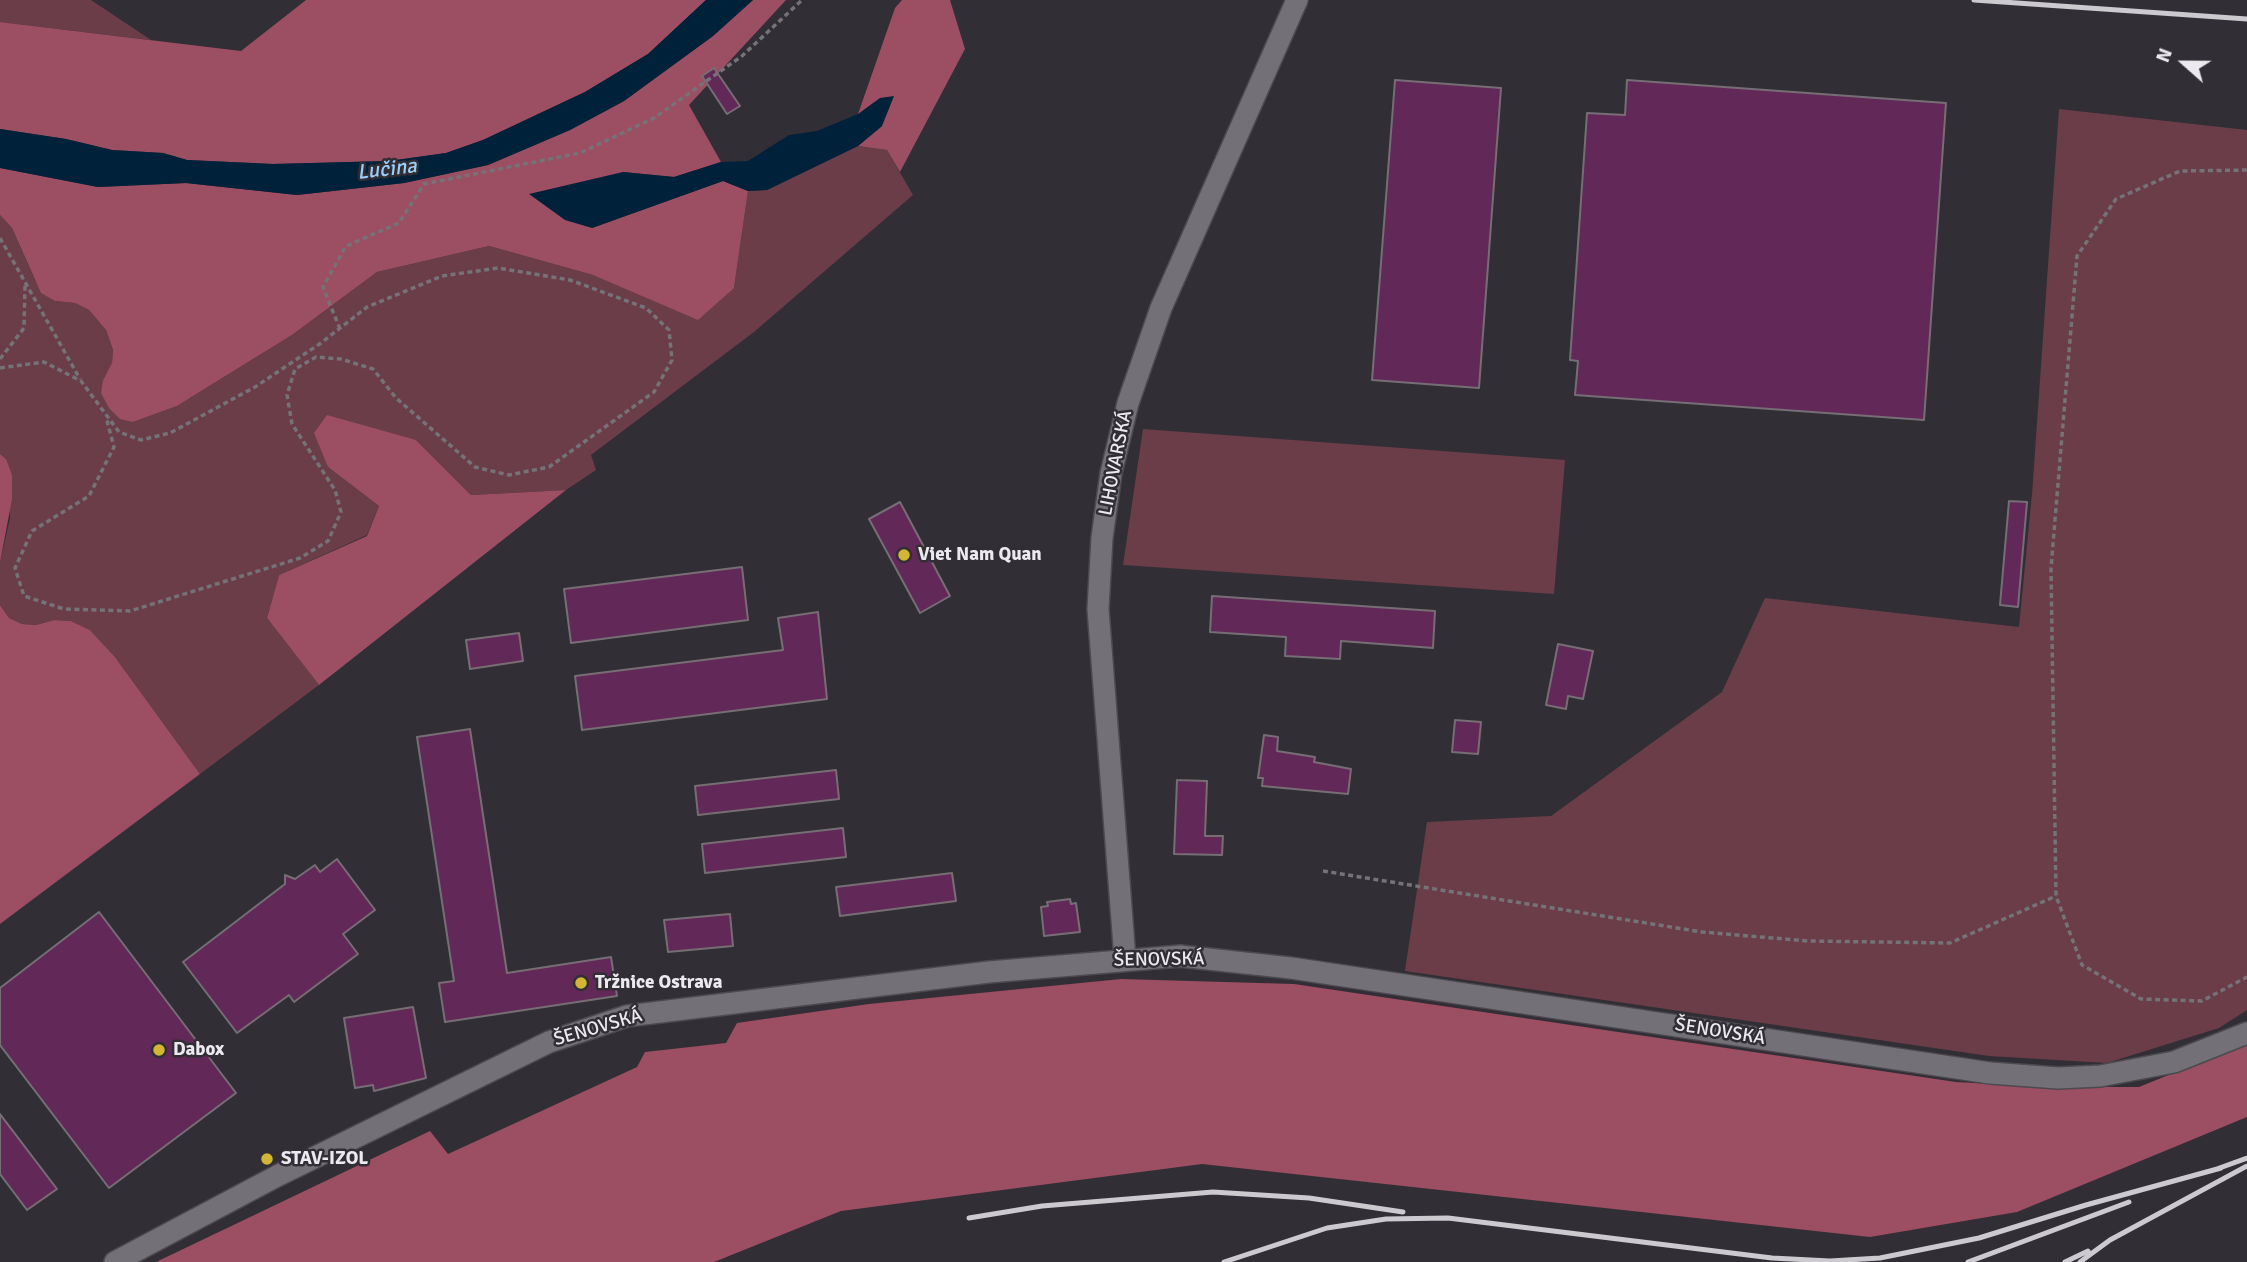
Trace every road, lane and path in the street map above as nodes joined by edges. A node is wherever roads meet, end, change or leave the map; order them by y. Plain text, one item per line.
1 (802, 0) edge
2 (1297, 0) edge
3 (2247, 170) edge
4 (0, 238) edge
5 (25, 283) junction
6 (340, 329) junction
7 (0, 359) edge
8 (0, 368) edge
9 (81, 381) junction
10 (106, 417) junction
11 (1323, 871) dead end
12 (2056, 896) junction
13 (1125, 959) junction
14 (2247, 977) edge
15 (2247, 1033) edge
16 (115, 1262) edge

1 - 6 path
2 - 13 street, LIHOVARSKÁ
3 - 12 path
4 - 5 path
5 - 7 path
5 - 9 path
6 - 10 path
6 - 10 path
8 - 9 path
9 - 10 path
11 - 12 path
12 - 14 path
13 - 15 street, ŠENOVSKÁ
13 - 16 street, ŠENOVSKÁ

